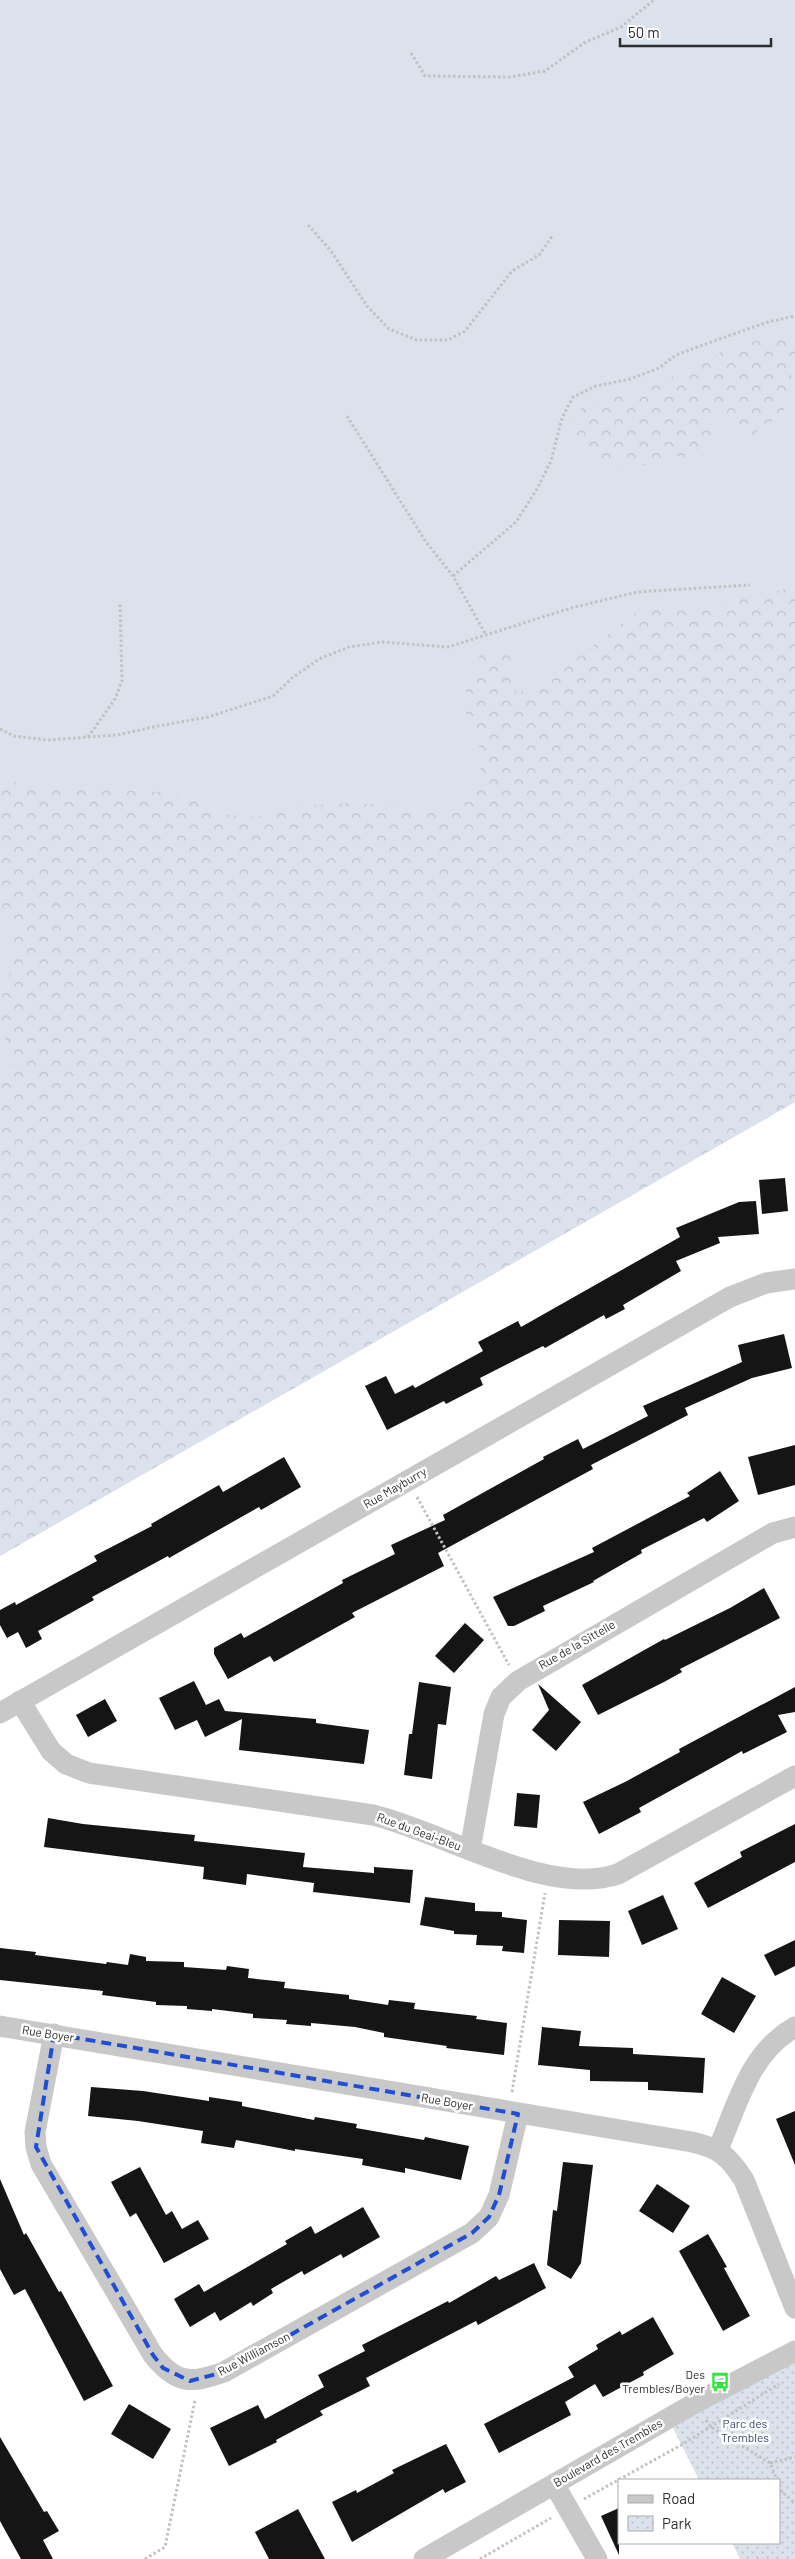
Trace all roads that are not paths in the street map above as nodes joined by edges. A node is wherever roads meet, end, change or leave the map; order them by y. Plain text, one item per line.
1 (795, 1279) edge
2 (795, 1527) edge
3 (20, 1701) junction
4 (0, 1713) edge
5 (795, 1776) edge
6 (470, 1850) junction
7 (0, 2026) edge
8 (795, 2027) edge
9 (54, 2034) junction
10 (513, 2113) junction
11 (718, 2149) junction
12 (795, 2308) edge
13 (795, 2351) edge
14 (554, 2484) junction
15 (424, 2559) edge
16 (598, 2559) edge

1 - 3 street, Rue Mayburry
2 - 6 street, Rue de la Sittelle
3 - 4 street, Rue Mayburry
3 - 6 street, Rue du Geai-Bleu
5 - 6 street, Rue du Geai-Bleu
7 - 9 street, Rue Boyer
8 - 11 street
9 - 10 street, Rue Boyer
9 - 10 street, Rue Williamson
10 - 11 street, Rue Boyer
11 - 12 street, Rue Boyer
13 - 14 street, Boulevard des Trembles
14 - 15 street, Boulevard des Trembles
14 - 16 street

